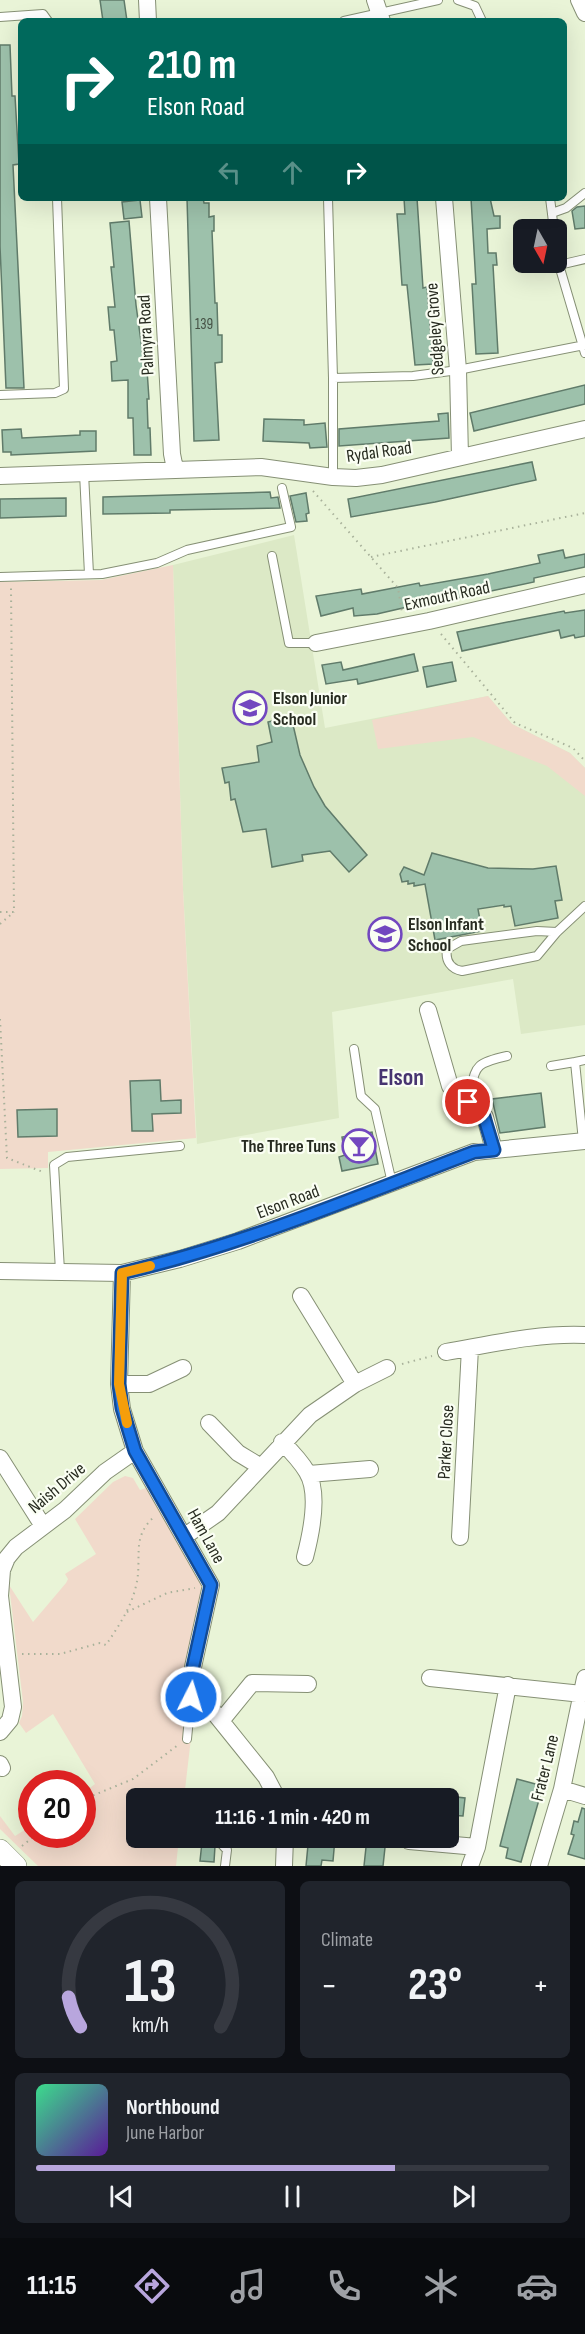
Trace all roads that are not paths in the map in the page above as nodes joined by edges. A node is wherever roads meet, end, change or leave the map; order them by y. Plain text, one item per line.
1 (147, 0) edge
2 (438, 0) edge
3 (458, 0) edge
4 (579, 0) edge
5 (378, 11) edge
6 (585, 13) edge
7 (0, 17) edge
8 (46, 18) edge
9 (148, 18) edge
10 (354, 18) edge
11 (481, 18) edge
12 (585, 193) edge
13 (57, 201) edge
14 (158, 201) edge
15 (328, 201) edge
16 (444, 201) edge
17 (550, 201) edge
18 (552, 213) junction
19 (553, 219) edge
20 (585, 259) edge
21 (567, 263) edge
22 (561, 273) edge
23 (584, 348) edge
24 (458, 370) junction
25 (333, 378) junction
26 (0, 395) edge
27 (585, 429) edge
28 (460, 457) junction
29 (175, 469) junction
30 (84, 473) junction
31 (0, 476) edge
32 (333, 477) junction
33 (282, 488) dead end
34 (272, 556) dead end
35 (89, 574) junction
36 (0, 576) edge
37 (585, 585) edge
38 (316, 643) joint
39 (585, 906) edge
40 (557, 932) junction
41 (428, 1010) dead end
42 (354, 1049) dead end
43 (507, 1056) dead end
44 (585, 1060) edge
45 (575, 1062) junction
46 (551, 1066) dead end
47 (468, 1102) junction
48 (584, 1141) edge
49 (180, 1146) dead end
50 (494, 1150) junction
51 (392, 1183) junction
52 (0, 1271) edge
53 (60, 1271) junction
54 (122, 1273) junction
55 (301, 1296) dead end
56 (585, 1335) edge
57 (470, 1348) junction
58 (446, 1352) road end
59 (183, 1368) dead end
60 (387, 1368) road end
61 (119, 1384) junction
62 (355, 1384) junction
63 (209, 1423) dead end
64 (282, 1442) junction
65 (135, 1451) junction
66 (0, 1458) edge
67 (261, 1467) junction
68 (370, 1469) dead end
69 (309, 1474) junction
70 (43, 1526) junction
71 (185, 1536) junction
72 (460, 1537) dead end
73 (304, 1557) dead end
74 (1, 1609) edge
75 (5, 1664) edge
76 (430, 1678) dead end
77 (308, 1684) dead end
78 (192, 1685) junction
79 (508, 1685) junction
80 (584, 1686) edge
81 (221, 1721) junction
82 (0, 1732) edge
83 (187, 1739) road end
84 (272, 1788) edge
85 (562, 1789) junction
86 (585, 1796) edge
87 (459, 1845) edge
88 (477, 1847) junction
89 (225, 1848) edge
90 (285, 1848) edge
91 (225, 1866) edge
92 (284, 1866) edge
93 (470, 1866) edge
94 (538, 1866) edge

1 - 9 street
2 - 5 lane
3 - 11 lane
4 - 6 street
5 - 10 lane
7 - 8 lane
12 - 18 lane
13 - 26 lane
14 - 29 street, Palmyra Road
15 - 25 lane
16 - 24 street, Sedgeley Grove
17 - 18 lane
18 - 19 lane
20 - 21 lane
22 - 23 lane
23 - 24 lane
24 - 25 lane
24 - 28 street, Sedgeley Grove
25 - 32 lane
27 - 28 street, Rydal Road
28 - 32 street, Rydal Road
29 - 30 street, Rydal Road
29 - 32 street, Rydal Road
30 - 31 street, Rydal Road
30 - 35 lane
33 - 35 lane
34 - 38 lane
35 - 36 lane
37 - 38 street, Exmouth Road
39 - 40 lane
40 - 40 lane
41 - 47 street
42 - 51 lane
43 - 47 lane
44 - 45 lane
45 - 46 lane
45 - 48 lane
47 - 50 street
48 - 50 street, Elson Road
49 - 53 lane
50 - 51 street, Elson Road
51 - 54 street, Elson Road
52 - 53 street, Elson Road
53 - 54 street, Elson Road
54 - 61 street, Ham Lane
55 - 62 street
56 - 57 street
57 - 58 street
57 - 72 street, Parker Close
59 - 61 street
60 - 62 street
61 - 65 street, Ham Lane
62 - 64 street
63 - 67 street
64 - 67 street
64 - 69 street
65 - 70 street, Naish Drive
65 - 71 street, Ham Lane
66 - 70 street
67 - 71 street
68 - 69 street
69 - 73 street
70 - 74 street, Naish Drive
71 - 78 street, Ham Lane
74 - 75 street, Naish Drive
75 - 82 street, Naish Drive
76 - 79 street
77 - 81 street
78 - 81 street
78 - 83 lane
79 - 80 street
79 - 88 street
80 - 85 street, Frater Lane
81 - 84 street
85 - 86 street
85 - 94 street, Frater Lane
87 - 88 street
88 - 93 street
89 - 91 lane
90 - 92 street

